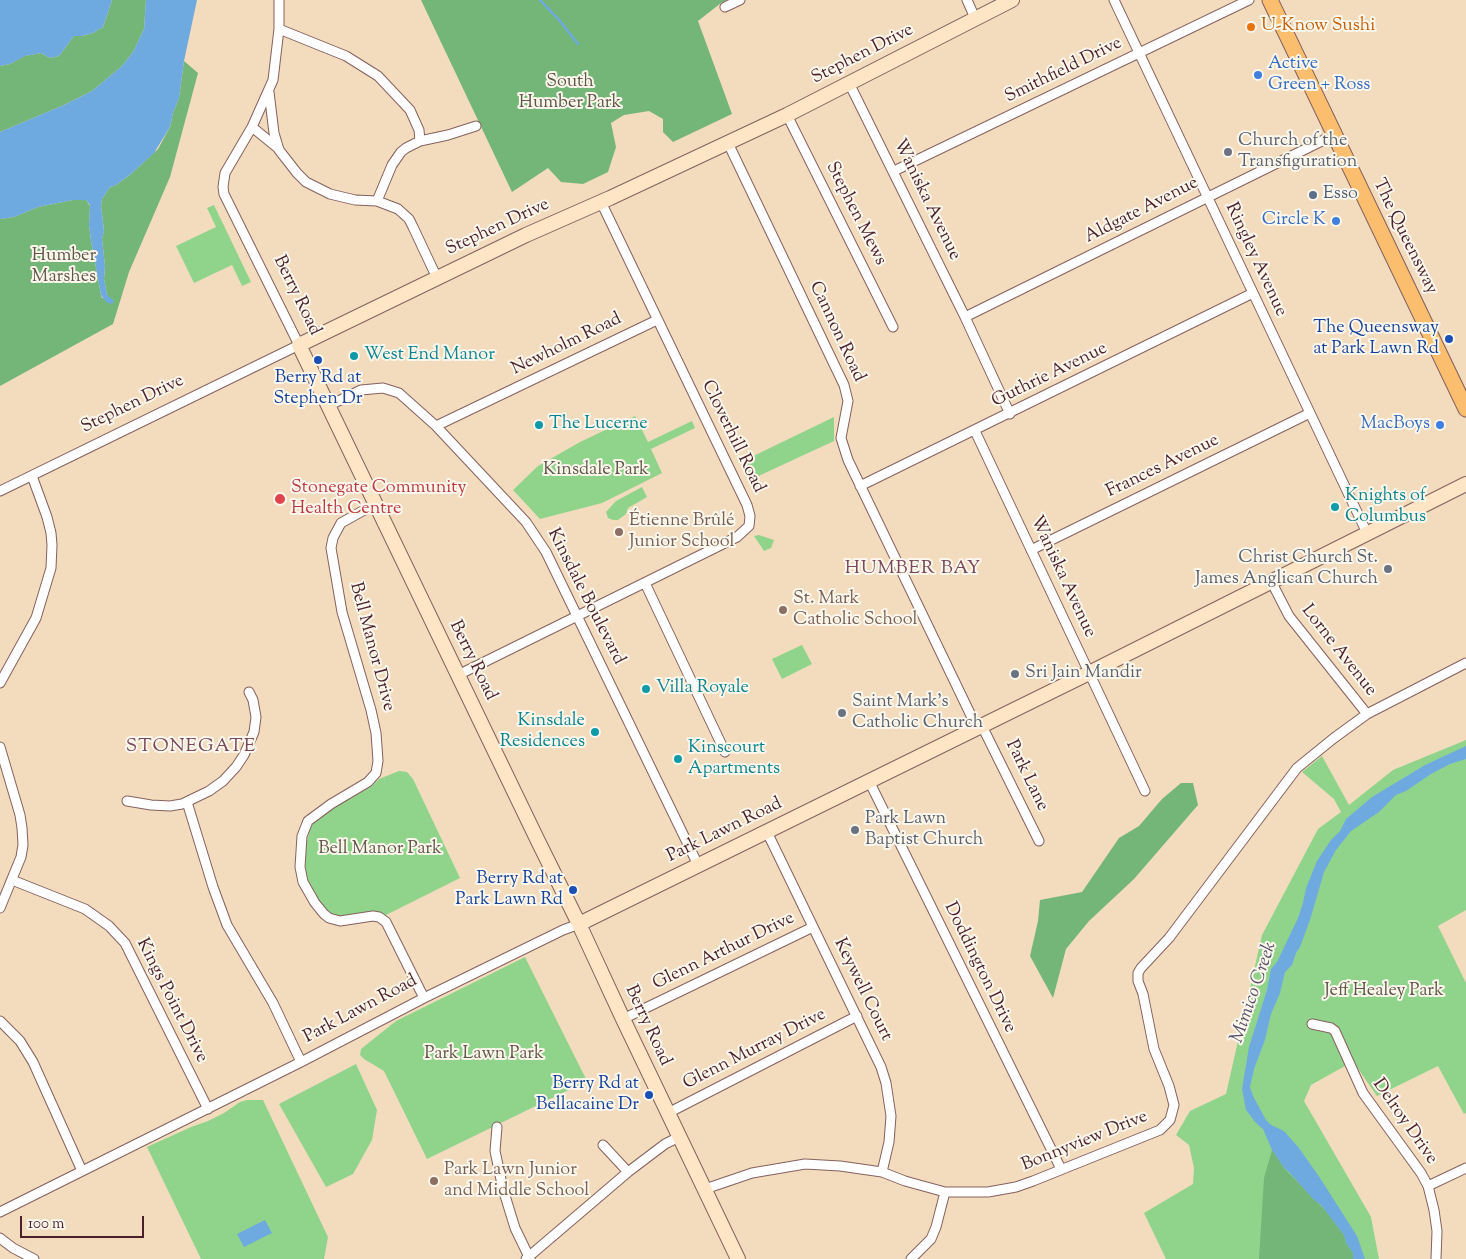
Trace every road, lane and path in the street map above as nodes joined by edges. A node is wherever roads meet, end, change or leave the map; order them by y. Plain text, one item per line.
1 (279, 0) edge
2 (740, 0) edge
3 (967, 0) edge
4 (1012, 0) edge
5 (1114, 0) edge
6 (1249, 0) edge
7 (1270, 0) edge
8 (725, 7) dead end
9 (975, 18) junction
10 (279, 29) junction
11 (1139, 53) junction
12 (849, 83) junction
13 (269, 92) junction
14 (787, 115) junction
15 (476, 126) dead end
16 (252, 127) junction
17 (1334, 135) junction
18 (420, 141) junction
19 (728, 143) junction
20 (280, 150) junction
21 (894, 171) junction
22 (1208, 196) junction
23 (376, 201) junction
24 (601, 202) junction
25 (437, 278) junction
26 (1252, 293) junction
27 (965, 317) junction
28 (657, 320) junction
29 (893, 327) dead end
30 (299, 345) junction
31 (328, 406) junction
32 (1466, 409) edge
33 (1310, 413) junction
34 (1010, 414) junction
35 (436, 426) junction
36 (974, 431) junction
37 (32, 476) junction
38 (1466, 484) edge
39 (860, 486) junction
40 (0, 491) edge
41 (375, 504) junction
42 (1367, 533) junction
43 (1031, 550) junction
44 (1271, 581) junction
45 (644, 583) junction
46 (577, 616) junction
47 (1466, 663) edge
48 (1089, 673) junction
49 (458, 675) junction
50 (0, 683) edge
51 (250, 692) dead end
52 (1367, 714) junction
53 (980, 727) junction
54 (0, 747) edge
55 (725, 752) dead end
56 (869, 782) junction
57 (1145, 791) dead end
58 (127, 801) dead end
59 (187, 802) junction
60 (767, 832) junction
61 (1039, 842) dead end
62 (698, 865) junction
63 (12, 880) junction
64 (0, 908) edge
65 (579, 924) junction
66 (813, 928) junction
67 (424, 998) junction
68 (857, 1016) junction
69 (623, 1019) junction
70 (0, 1021) edge
71 (1312, 1024) dead end
72 (301, 1062) junction
73 (208, 1108) junction
74 (668, 1113) junction
75 (497, 1127) dead end
76 (679, 1137) junction
77 (603, 1145) dead end
78 (1466, 1168) edge
79 (1061, 1169) junction
80 (82, 1171) junction
81 (628, 1172) junction
82 (882, 1172) junction
83 (1428, 1186) junction
84 (705, 1189) junction
85 (945, 1192) junction
86 (0, 1212) edge
87 (0, 1238) edge
88 (529, 1258) edge
89 (34, 1259) edge
90 (738, 1259) edge
91 (911, 1259) edge
92 (1436, 1259) edge

1 - 10 street
2 - 8 street
3 - 9 street
4 - 9 street, Stephen Drive
5 - 11 street, Ringley Avenue
6 - 11 street, Smithfield Drive
7 - 17 main road, The Queensway
9 - 12 street, Stephen Drive
10 - 13 street
10 - 18 street
11 - 21 street, Smithfield Drive
11 - 22 street, Ringley Avenue
12 - 14 street, Stephen Drive
12 - 21 street, Waniska Avenue
13 - 16 street
13 - 20 street
14 - 19 street, Stephen Drive
14 - 29 street, Stephen Mews
15 - 18 street
16 - 20 street
16 - 30 street, Berry Road
17 - 22 street, Aldgate Avenue
17 - 32 main road, The Queensway
18 - 23 street
19 - 24 street, Stephen Drive
19 - 39 street, Cannon Road
20 - 23 street
21 - 27 street, Waniska Avenue
22 - 26 street, Ringley Avenue
22 - 27 street, Aldgate Avenue
23 - 25 street
24 - 25 street, Stephen Drive
24 - 28 street, Cloverhill Road
25 - 30 street, Stephen Drive
26 - 33 street, Ringley Avenue
26 - 34 street, Guthrie Avenue
27 - 34 street, Waniska Avenue
28 - 35 street, Newholm Road
28 - 45 street, Cloverhill Road
30 - 31 street, Berry Road
30 - 37 street, Stephen Drive
31 - 35 street, Kinsdale Boulevard
31 - 41 street, Berry Road
33 - 42 street, Ringley Avenue
33 - 43 street, Frances Avenue
34 - 36 street, Guthrie Avenue
35 - 46 street, Kinsdale Boulevard
36 - 39 street, Guthrie Avenue
36 - 43 street, Waniska Avenue
37 - 40 street, Stephen Drive
37 - 50 street
38 - 42 street, Park Lawn Road
39 - 53 street, Cannon Road
41 - 49 street, Berry Road
41 - 67 street, Bell Manor Drive
42 - 44 street, Park Lawn Road
43 - 48 street, Waniska Avenue
44 - 48 street, Park Lawn Road
44 - 52 street, Lorne Avenue
45 - 46 street, Cloverhill Road
45 - 55 street
46 - 49 street, Cloverhill Road
46 - 62 street, Kinsdale Boulevard
47 - 52 street, Bonnyview Drive
48 - 53 street, Park Lawn Road
48 - 57 street, Waniska Avenue
49 - 65 street, Berry Road
51 - 59 street
52 - 79 street, Bonnyview Drive
53 - 56 street, Park Lawn Road
53 - 61 street, Park Lane
54 - 63 street
56 - 60 street, Park Lawn Road
56 - 79 street, Doddington Drive
58 - 59 street
59 - 72 street
60 - 62 street, Park Lawn Road
60 - 66 street, Keywell Court
62 - 65 street, Park Lawn Road
63 - 64 street
63 - 73 street, Kings Point Drive
65 - 67 street, Park Lawn Road
65 - 69 street, Berry Road
66 - 68 street, Keywell Court
66 - 69 street, Glenn Arthur Drive
67 - 72 street, Park Lawn Road
68 - 74 street, Glenn Murray Drive
68 - 82 street, Keywell Court
69 - 74 street, Berry Road
70 - 80 street
71 - 83 street, Delroy Drive
72 - 73 street, Park Lawn Road
73 - 80 street, Park Lawn Road
74 - 76 street, Berry Road
75 - 88 street
76 - 81 street
76 - 84 street, Berry Road
77 - 81 street
78 - 83 street
79 - 85 street, Bonnyview Drive
80 - 86 street, Park Lawn Road
81 - 88 street
82 - 84 street, Bonnyview Drive
82 - 85 street, Bonnyview Drive
83 - 92 street, Delroy Drive
84 - 90 street, Berry Road
85 - 91 street
87 - 89 street

